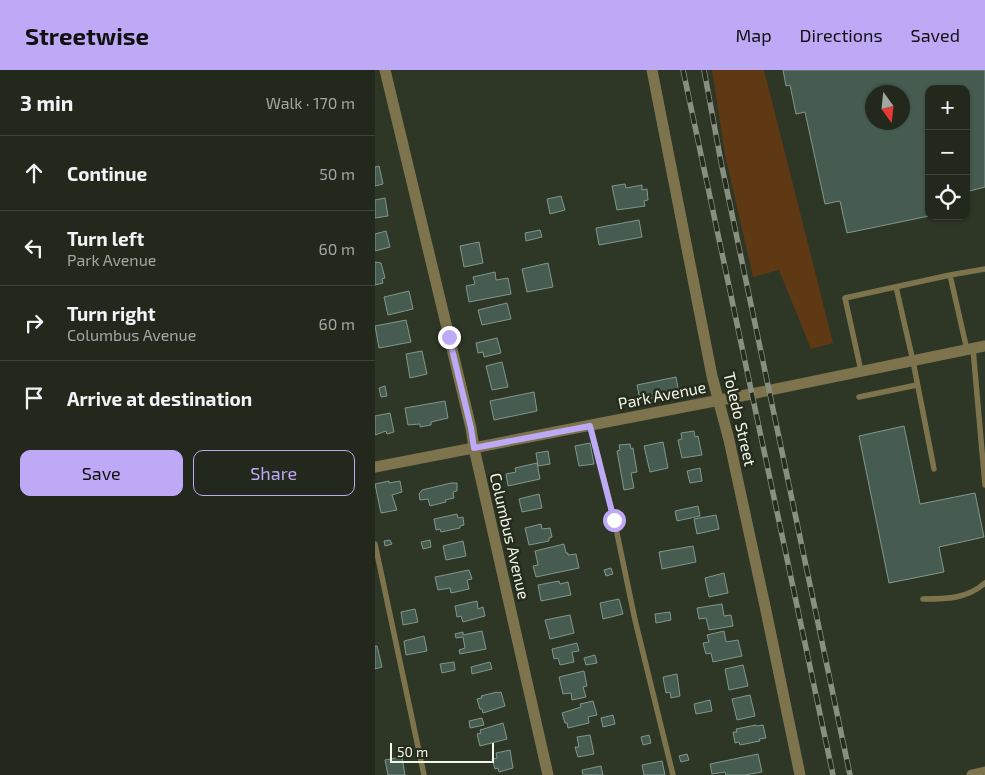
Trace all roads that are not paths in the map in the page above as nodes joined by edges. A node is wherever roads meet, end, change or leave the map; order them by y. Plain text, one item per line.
1 (385, 70) edge
2 (652, 70) edge
3 (985, 268) edge
4 (950, 276) junction
5 (896, 287) junction
6 (975, 348) edge
7 (913, 361) junction
8 (861, 372) junction
9 (917, 386) junction
10 (859, 397) dead end
11 (718, 401) junction
12 (590, 426) junction
13 (474, 448) junction
14 (375, 467) edge
15 (933, 469) dead end
16 (985, 485) edge
17 (375, 544) edge
18 (985, 583) edge
19 (923, 599) dead end
20 (985, 772) edge
21 (424, 775) edge
22 (548, 775) edge
23 (673, 775) edge
24 (800, 775) edge
25 (971, 775) edge

1 - 13 street, Columbus Avenue
2 - 11 street, Toledo Street
3 - 4 lane
4 - 5 lane
4 - 6 lane
5 - 7 lane
5 - 8 lane
6 - 7 street, Park Avenue
6 - 16 lane
7 - 8 street, Park Avenue
7 - 9 lane
8 - 11 street, Park Avenue
9 - 10 lane
9 - 15 lane
11 - 12 street, Park Avenue
11 - 24 street, Toledo Street
12 - 13 street, Park Avenue
12 - 23 lane
13 - 14 street, Park Avenue
13 - 22 street, Columbus Avenue
17 - 21 lane
18 - 19 lane
20 - 25 street

